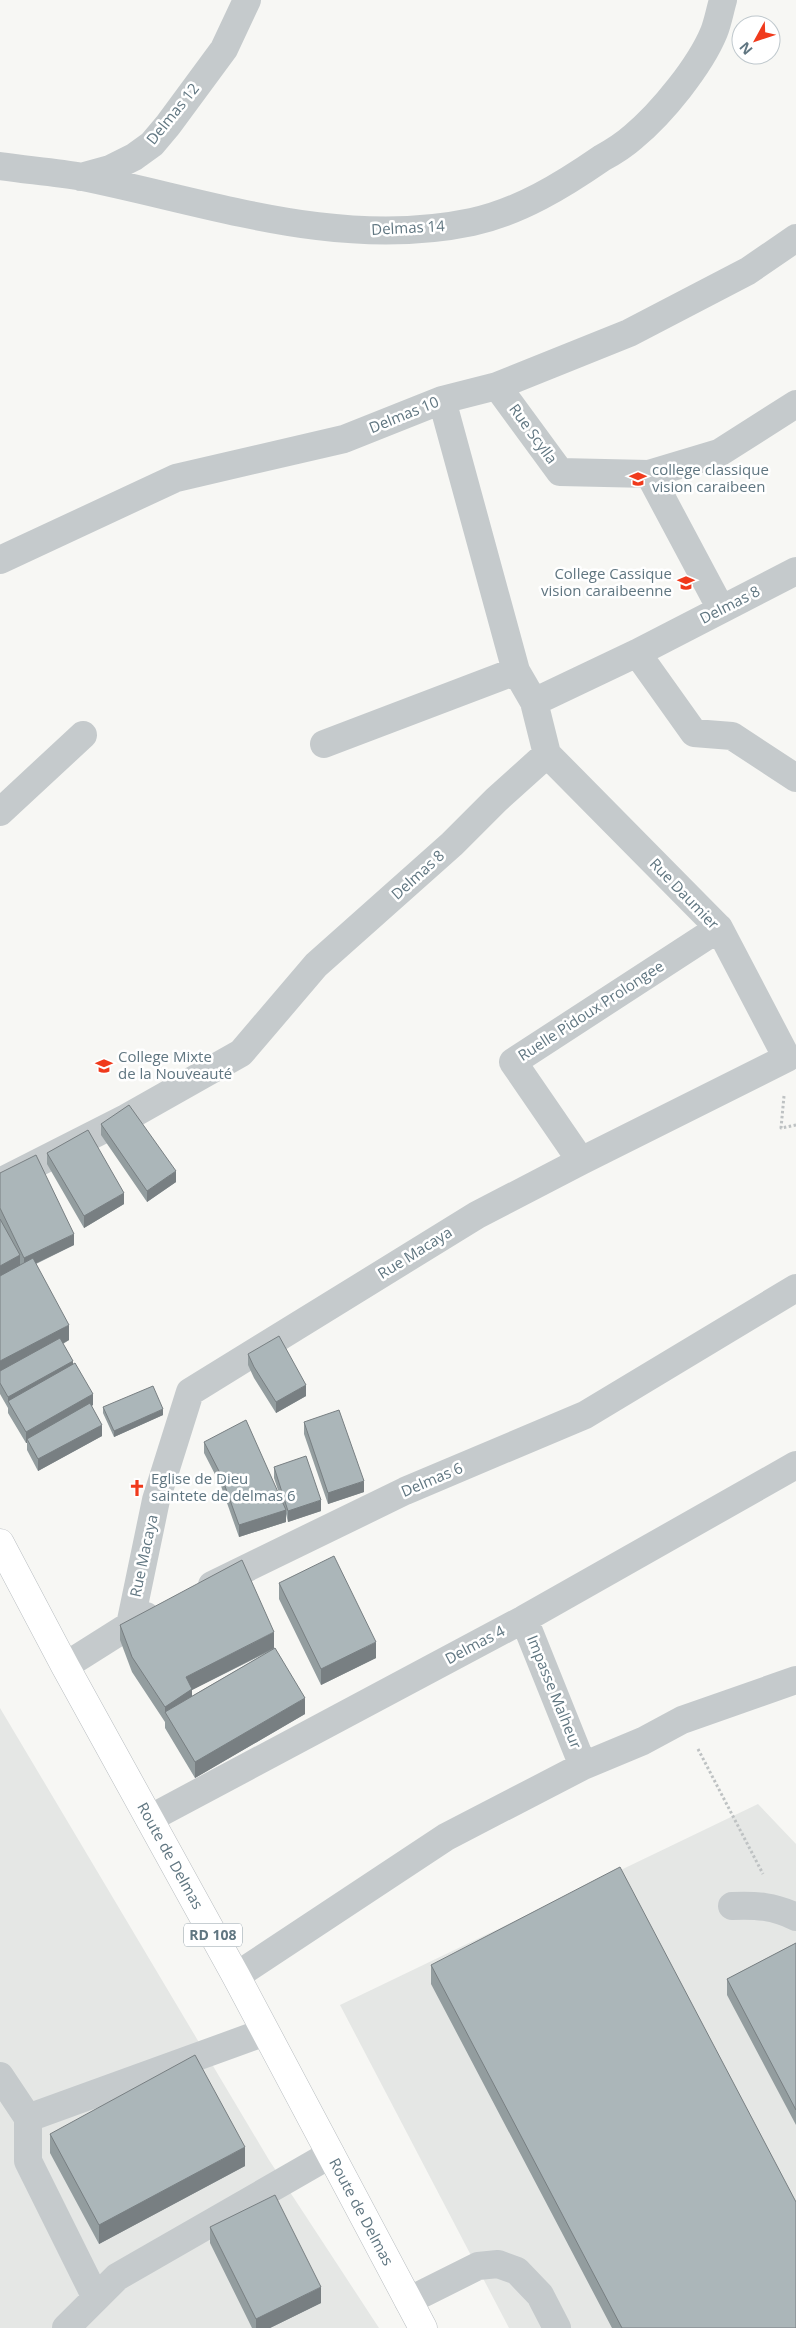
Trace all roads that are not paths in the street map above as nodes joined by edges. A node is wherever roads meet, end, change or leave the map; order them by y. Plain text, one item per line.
1 (247, 0) edge
2 (723, 0) edge
3 (0, 166) edge
4 (81, 177) junction
5 (0, 187) edge
6 (796, 238) edge
7 (497, 386) junction
8 (442, 400) junction
9 (796, 404) edge
10 (649, 474) junction
11 (0, 560) edge
12 (796, 571) edge
13 (721, 609) junction
14 (637, 653) junction
15 (516, 671) junction
16 (534, 702) junction
17 (83, 735) dead end
18 (324, 744) dead end
19 (547, 754) junction
20 (796, 778) edge
21 (0, 812) edge
22 (719, 928) junction
23 (787, 1058) joint
24 (581, 1161) junction
25 (0, 1182) edge
26 (796, 1288) edge
27 (796, 1465) edge
28 (0, 1543) edge
29 (192, 1594) edge
30 (165, 1607) edge
31 (524, 1619) junction
32 (130, 1625) junction
33 (64, 1666) junction
34 (796, 1680) edge
35 (583, 1766) junction
36 (150, 1819) junction
37 (732, 1906) dead end
38 (789, 1914) edge
39 (236, 1976) junction
40 (266, 2032) junction
41 (0, 2076) edge
42 (28, 2118) junction
43 (331, 2154) junction
44 (96, 2296) junction
45 (408, 2301) junction
46 (66, 2328) edge
47 (423, 2328) edge
48 (557, 2328) edge

1 - 4 street, Delmas 12
2 - 4 street, Delmas 14
3 - 4 street, Delmas 14
4 - 5 street, Delmas 12
6 - 7 street, Delmas 10
7 - 8 street, Delmas 10
7 - 10 street, Rue Scylla
8 - 11 street, Delmas 10
8 - 15 street
9 - 10 street, Rue Scylla
10 - 13 street
12 - 13 street, Delmas 8
13 - 14 street, Delmas 8
14 - 16 street, Delmas 8
14 - 20 street
15 - 16 street
15 - 18 street
16 - 19 street
17 - 21 street
19 - 22 street, Rue Daumier
19 - 25 street, Delmas 8
22 - 23 street, Rue Daumier
22 - 24 street, Ruelle Pidoux Prolongee
23 - 24 street, Rue Macaya
24 - 32 street, Rue Macaya
26 - 29 street, Delmas 6
27 - 31 street, Delmas 4
28 - 33 main road, Route de Delmas / RD 108
30 - 32 street
31 - 35 street, Impasse Malheur
31 - 36 street, Delmas 4
32 - 33 street
33 - 36 main road, Route de Delmas / RD 108
34 - 35 street
35 - 39 street
36 - 39 main road, Route de Delmas / RD 108
37 - 38 street
39 - 40 main road, Route de Delmas / RD 108
40 - 42 street
40 - 43 main road, Route de Delmas / RD 108
41 - 42 street
42 - 44 street
43 - 44 street
43 - 45 main road, Route de Delmas / RD 108
44 - 46 street
45 - 47 main road, Route de Delmas / RD 108
45 - 48 street

